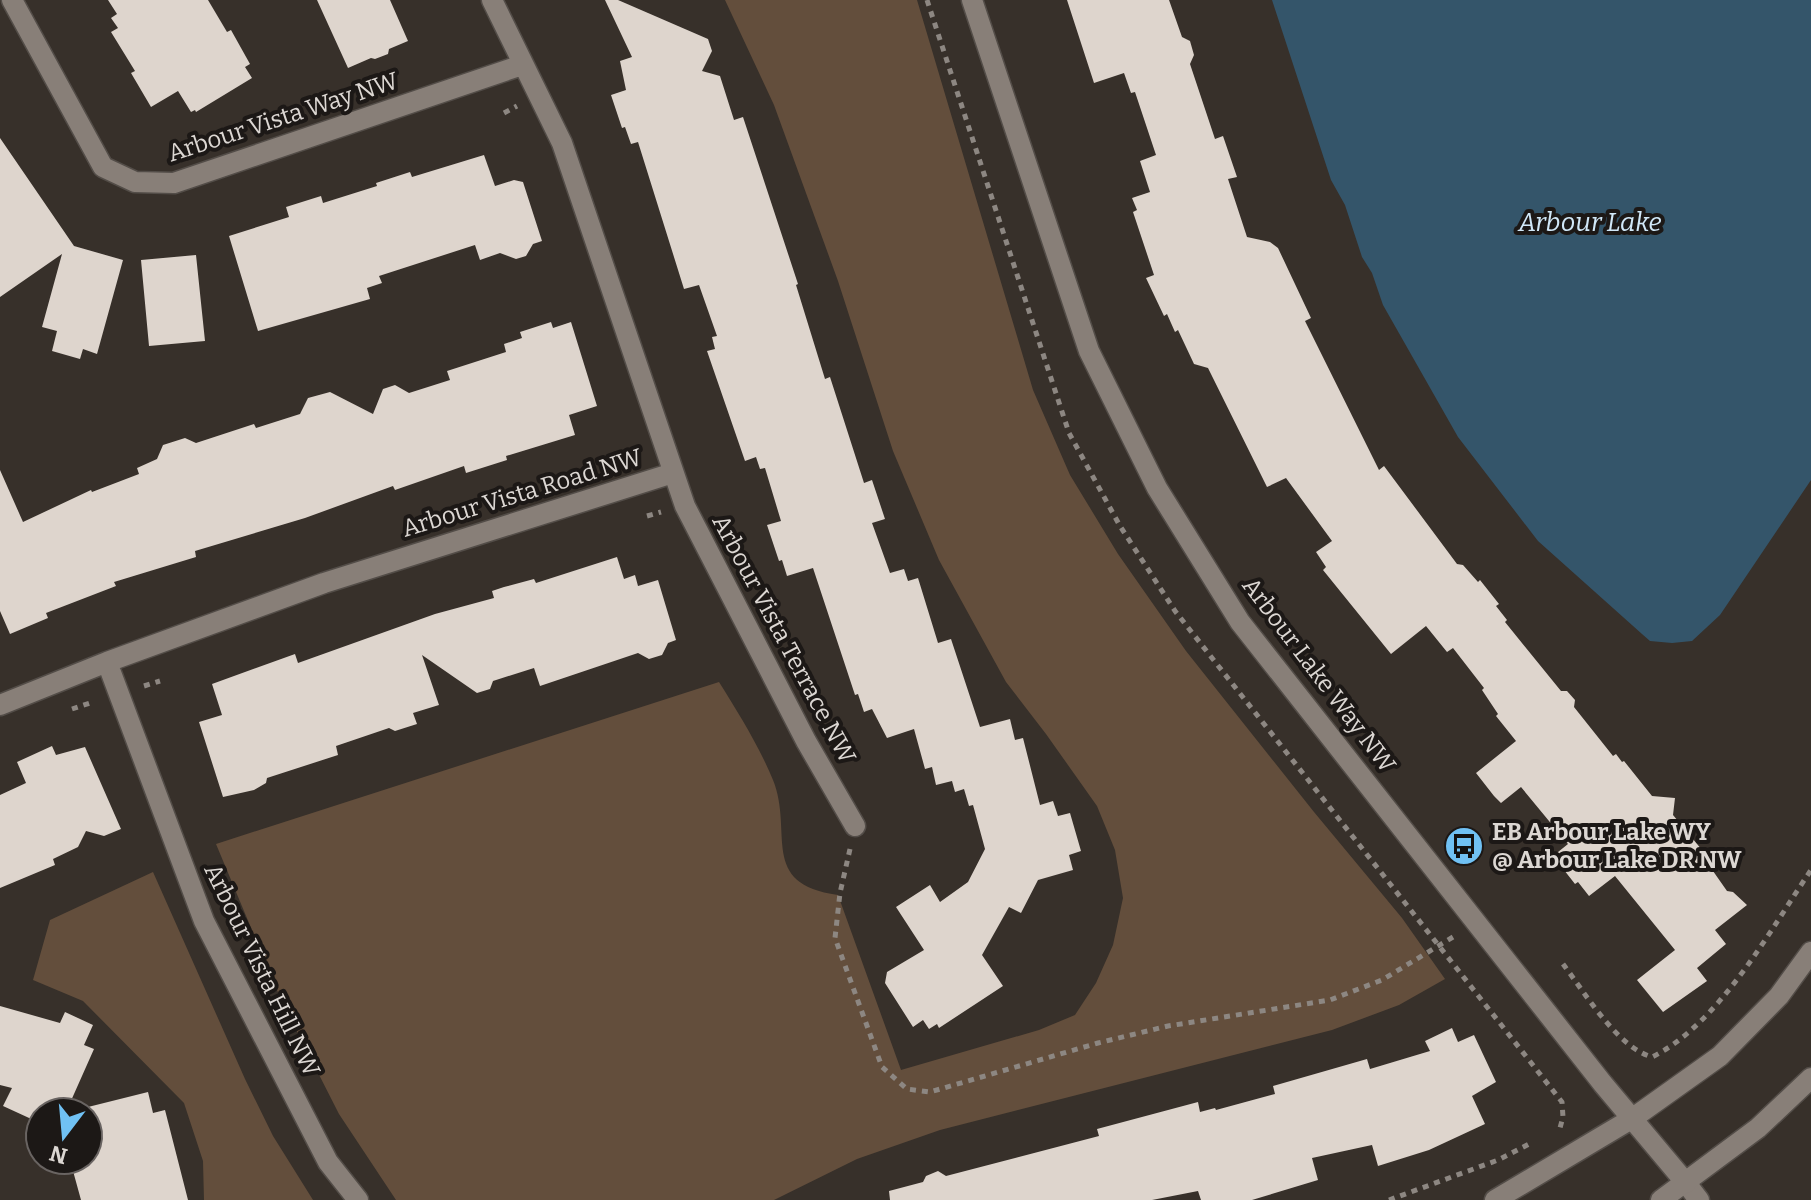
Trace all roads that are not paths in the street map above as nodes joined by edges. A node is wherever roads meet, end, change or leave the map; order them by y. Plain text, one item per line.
1 (12, 0) edge
2 (492, 0) edge
3 (972, 0) edge
4 (522, 65) junction
5 (673, 473) junction
6 (107, 662) junction
7 (0, 705) edge
8 (855, 826) road end
9 (1811, 952) edge
10 (1811, 1078) edge
11 (1633, 1118) junction
12 (1686, 1183) junction
13 (358, 1200) edge
14 (1495, 1200) edge
15 (1661, 1200) edge
16 (1699, 1200) edge

1 - 4 street, Arbour Vista Way NW
2 - 4 street, Arbour Vista Road NW
3 - 11 street, Arbour Lake Way NW
4 - 5 street, Arbour Vista Road NW
5 - 6 street, Arbour Vista Road NW
5 - 8 street, Arbour Vista Terrace NW
6 - 7 street, Arbour Vista Road NW
6 - 13 street, Arbour Vista Hill NW
9 - 11 street
10 - 12 street
11 - 12 street, Arbour Lake Way NW
11 - 14 street
12 - 15 street
12 - 16 street, Arbour Lake Way NW

